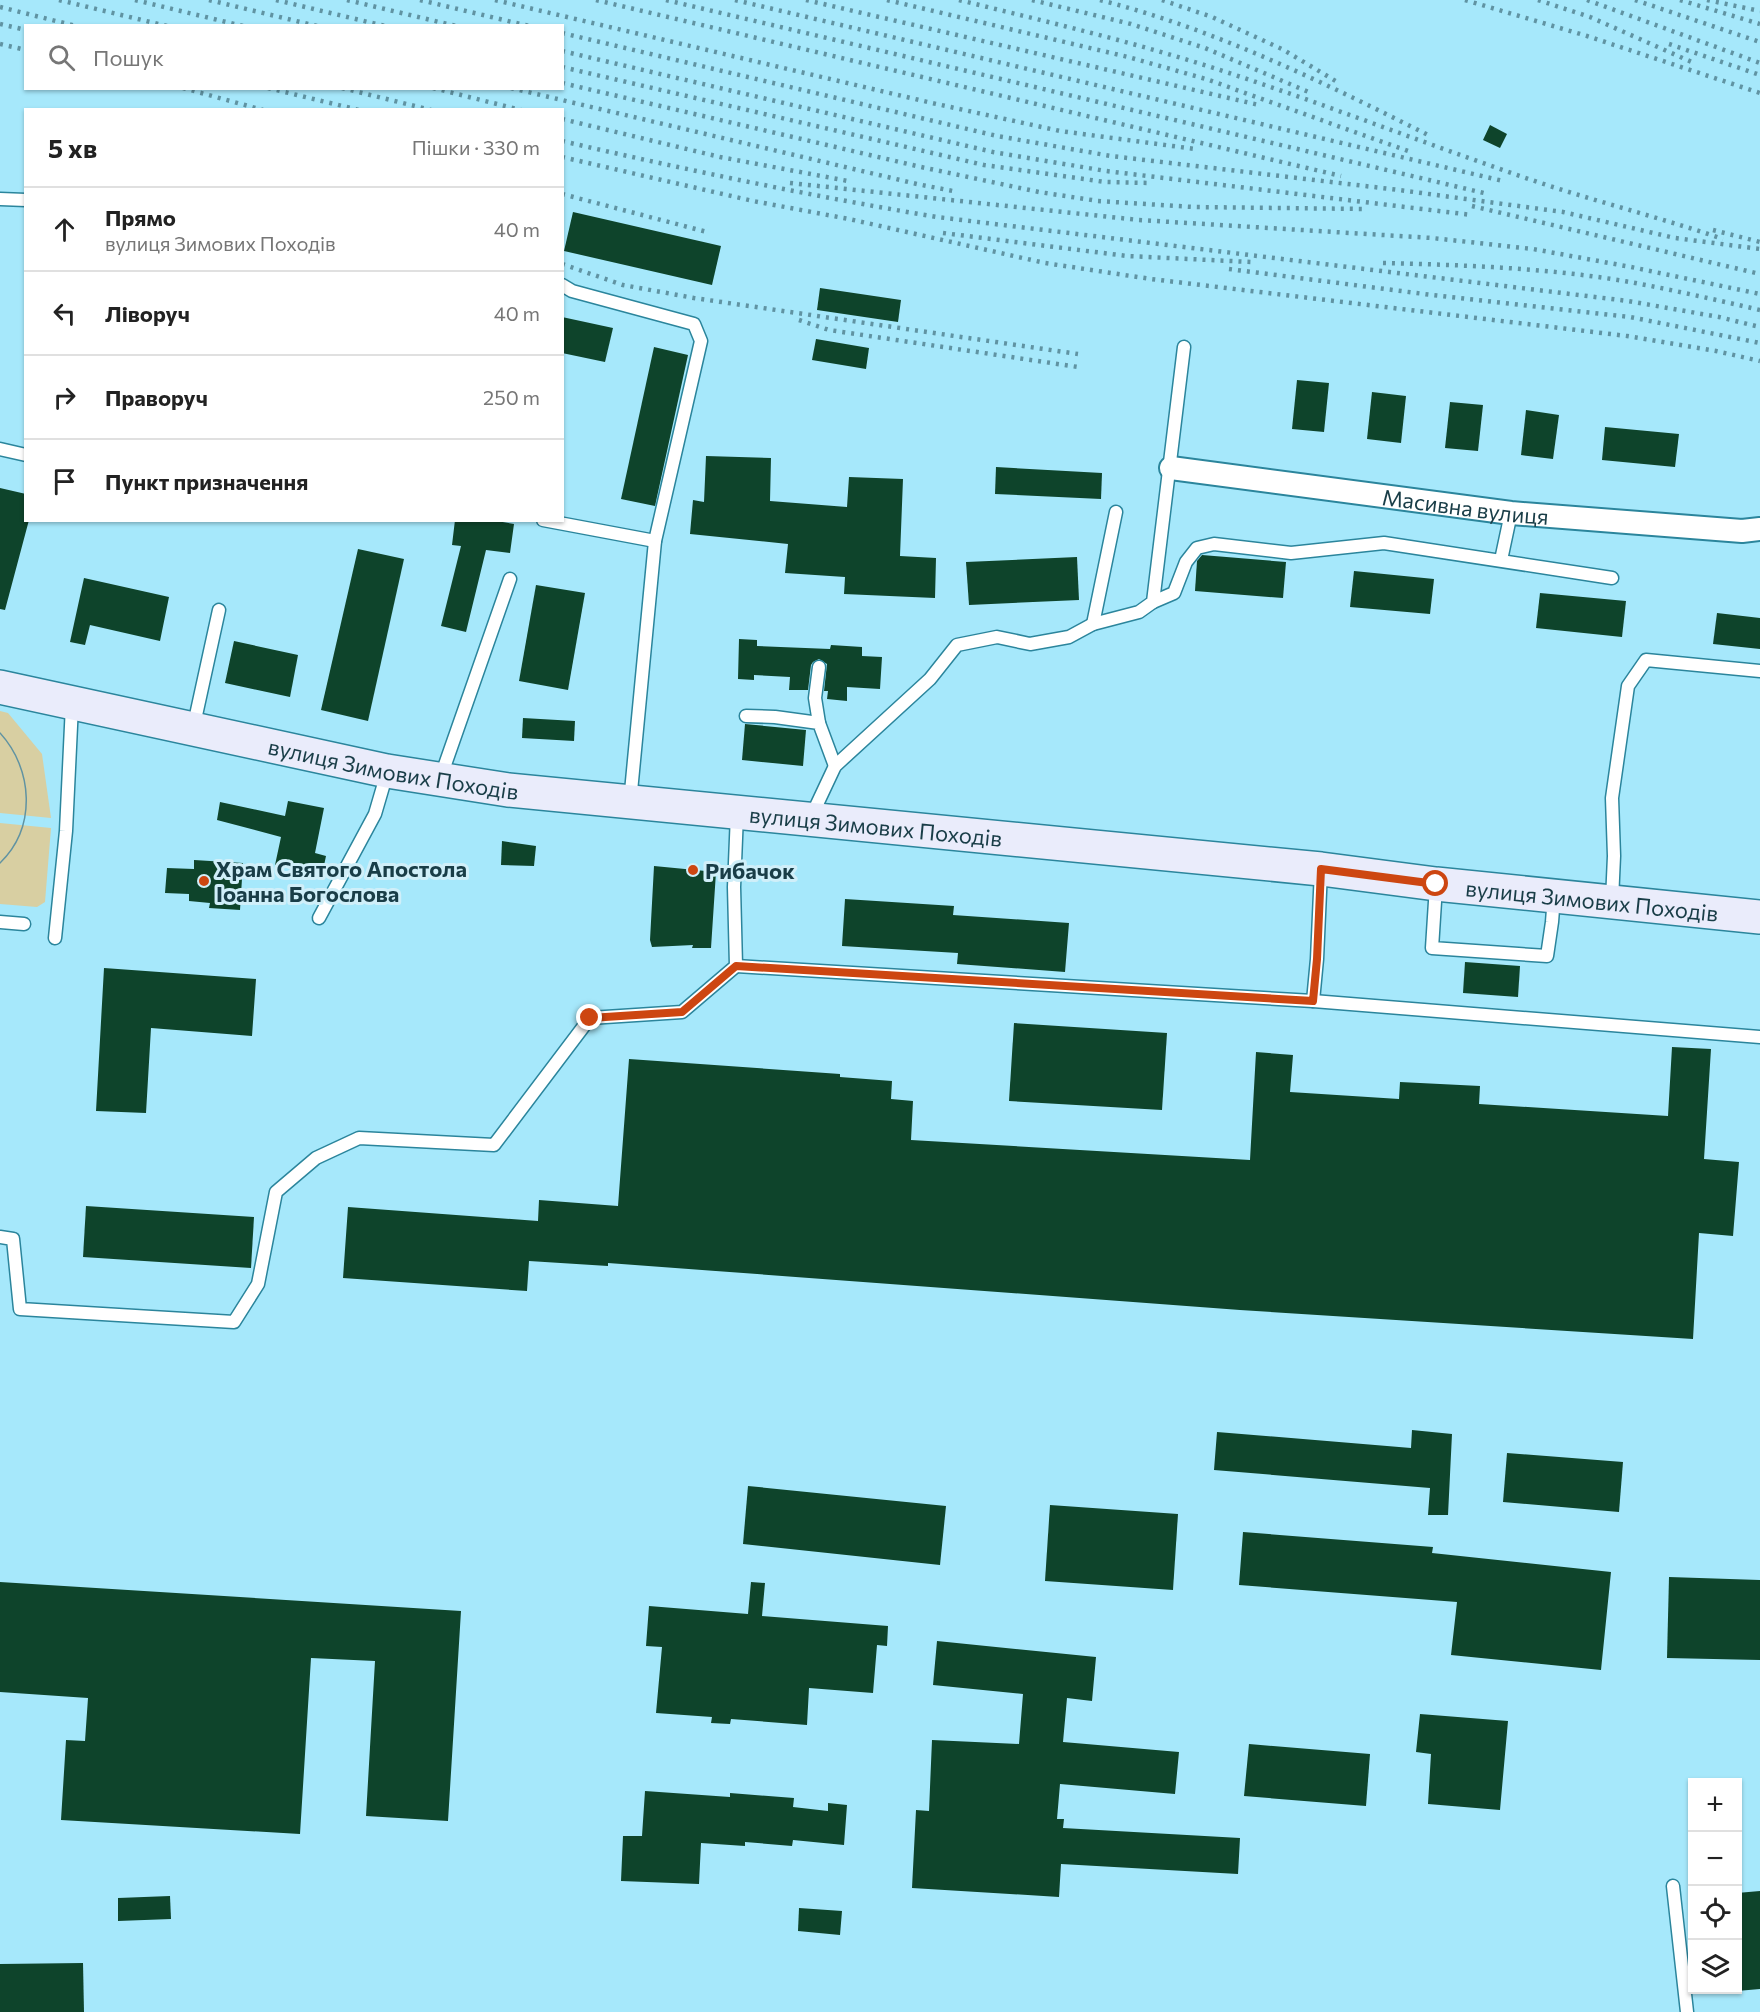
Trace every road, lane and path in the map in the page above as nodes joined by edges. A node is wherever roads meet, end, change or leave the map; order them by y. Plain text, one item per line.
1 (0, 199) edge
2 (24, 200) edge
3 (564, 286) edge
4 (1184, 347) dead end
5 (0, 449) edge
6 (24, 455) edge
7 (1171, 468) junction
8 (1116, 512) dead end
9 (1511, 513) junction
10 (554, 522) edge
11 (1760, 529) edge
12 (655, 541) junction
13 (1501, 560) junction
14 (1612, 578) dead end
15 (510, 579) dead end
16 (1154, 602) junction
17 (219, 610) dead end
18 (1093, 624) junction
19 (819, 668) dead end
20 (1760, 671) edge
21 (0, 687) edge
22 (72, 703) junction
23 (746, 716) dead end
24 (819, 723) junction
25 (193, 730) junction
26 (835, 766) junction
27 (387, 771) junction
28 (440, 780) junction
29 (630, 803) junction
30 (738, 813) junction
31 (810, 819) junction
32 (1321, 869) junction
33 (1436, 884) junction
34 (1554, 895) junction
35 (1612, 901) junction
36 (1760, 917) edge
37 (319, 918) dead end
38 (0, 922) edge
39 (24, 924) dead end
40 (55, 938) dead end
41 (736, 966) junction
42 (1313, 1001) junction
43 (1760, 1036) edge
44 (0, 1237) edge
45 (1673, 1886) dead end
46 (1687, 2012) edge

1 - 2 lane
3 - 12 lane
4 - 7 lane
5 - 6 lane
7 - 9 street, Масивна вулиця
7 - 16 lane
8 - 18 lane
9 - 11 street, Масивна вулиця
9 - 13 lane
10 - 12 lane
12 - 29 lane
13 - 14 lane
13 - 16 lane
15 - 28 lane
16 - 18 lane
17 - 25 lane
18 - 26 lane
19 - 24 lane
20 - 35 lane
21 - 22 main road, вулиця Зимових Походів
22 - 25 main road, вулиця Зимових Походів
22 - 40 lane
23 - 24 lane
24 - 26 lane
25 - 27 main road, вулиця Зимових Походів
26 - 31 lane
27 - 28 main road, вулиця Зимових Походів
27 - 37 lane
28 - 29 main road, вулиця Зимових Походів
29 - 30 main road, вулиця Зимових Походів
30 - 31 main road, вулиця Зимових Походів
30 - 41 lane
31 - 32 main road, вулиця Зимових Походів
32 - 33 main road, вулиця Зимових Походів
32 - 42 lane
33 - 34 main road, вулиця Зимових Походів
33 - 34 lane
34 - 35 main road, вулиця Зимових Походів
35 - 36 main road, вулиця Зимових Походів
38 - 39 lane
41 - 42 lane
41 - 44 lane
42 - 43 lane
45 - 46 lane

